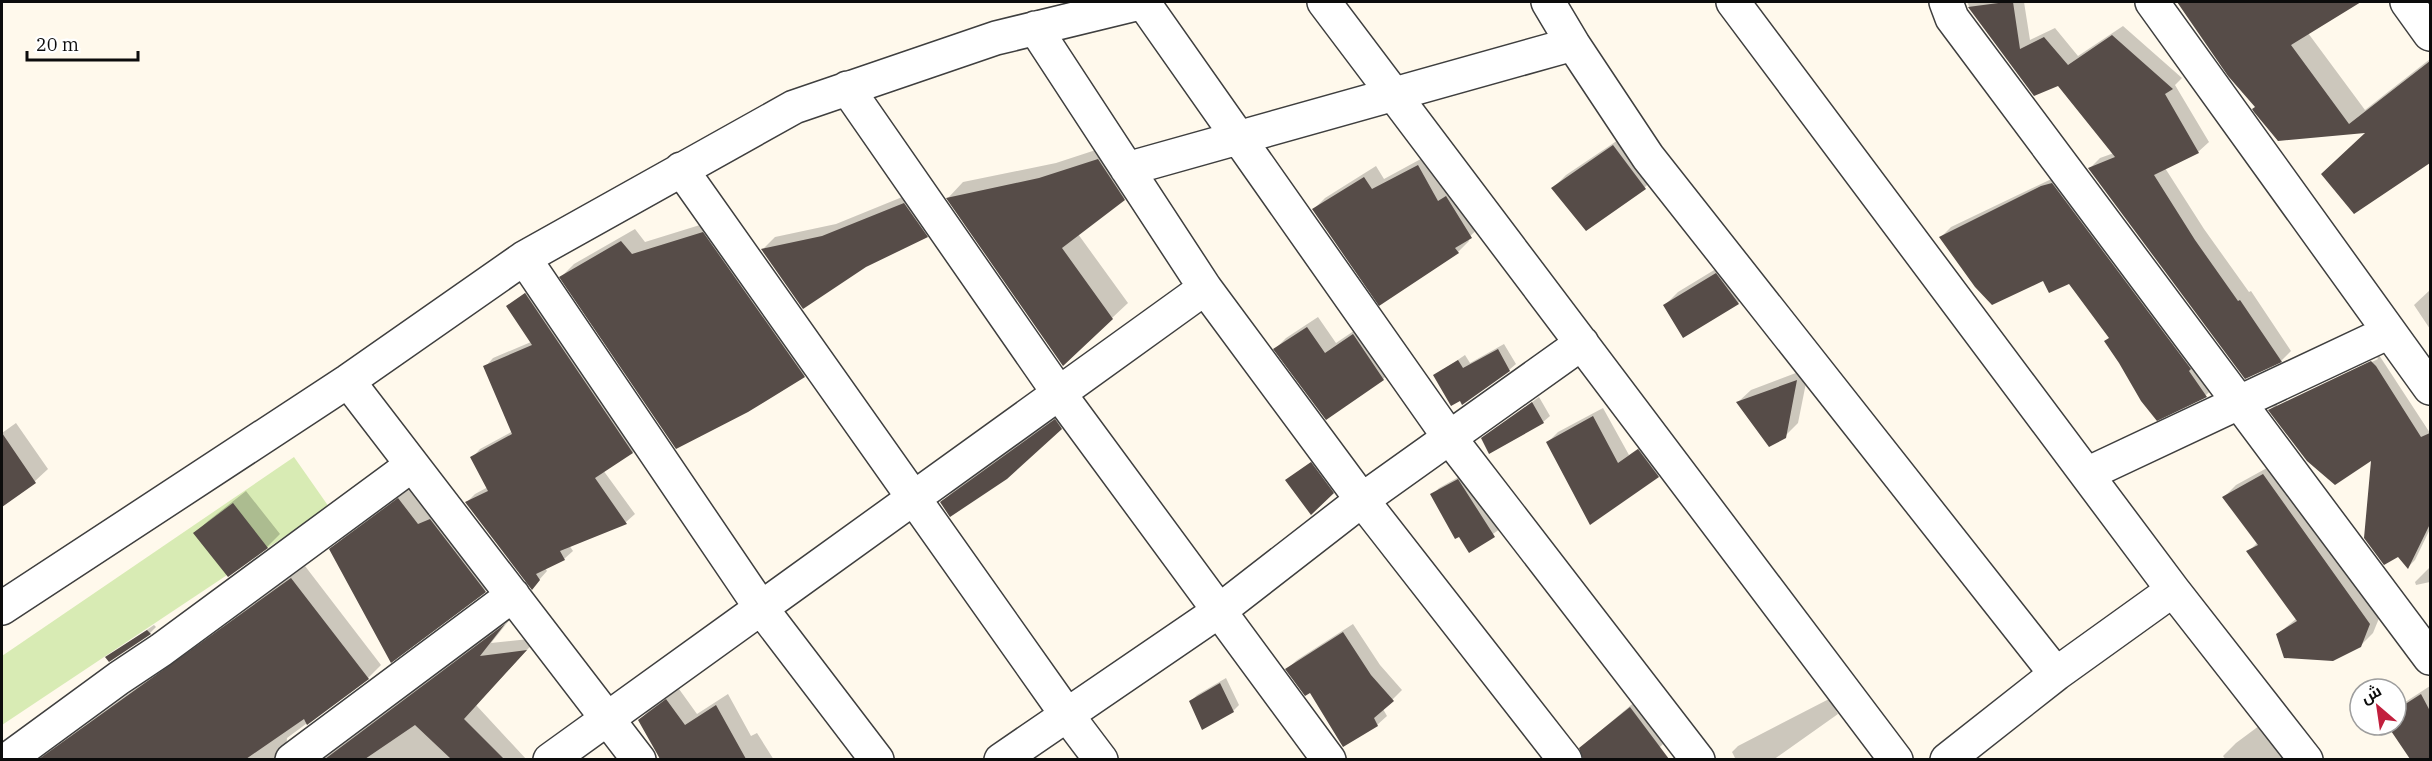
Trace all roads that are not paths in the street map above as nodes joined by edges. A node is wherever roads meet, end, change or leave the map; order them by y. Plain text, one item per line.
1 (1144, 2) edge
2 (1324, 2) edge
3 (1548, 2) edge
4 (1733, 2) edge
5 (1946, 2) edge
6 (2152, 2) edge
7 (2407, 2) edge
8 (1035, 28) junction
9 (2430, 33) edge
10 (1573, 44) junction
11 (847, 88) junction
12 (1395, 94) junction
13 (1240, 139) junction
14 (1127, 169) junction
15 (681, 170) junction
16 (524, 258) junction
17 (1205, 288) junction
18 (2389, 332) junction
19 (1582, 343) junction
20 (348, 381) junction
21 (2430, 388) edge
22 (1058, 392) junction
23 (2239, 402) junction
24 (1449, 437) junction
25 (412, 465) junction
26 (2087, 474) junction
27 (915, 497) junction
28 (1362, 500) junction
29 (2174, 590) junction
30 (513, 595) junction
31 (2, 608) edge
32 (761, 608) junction
33 (1219, 611) junction
34 (2430, 658) edge
35 (2056, 674) junction
36 (1067, 715) junction
37 (607, 718) junction
38 (7, 759) edge
39 (292, 759) edge
40 (550, 759) edge
41 (639, 759) edge
42 (877, 759) edge
43 (1001, 759) edge
44 (1101, 759) edge
45 (1329, 759) edge
46 (1565, 759) edge
47 (1698, 759) edge
48 (1896, 759) edge
49 (1947, 759) edge
50 (2306, 759) edge

1 - 8 street
1 - 13 street
2 - 12 street
3 - 10 street
4 - 26 street
5 - 23 street
6 - 18 street
7 - 9 street
8 - 11 street
8 - 14 street
10 - 12 street
10 - 35 street
11 - 15 street
11 - 22 street
12 - 13 street
12 - 19 street
13 - 14 street
13 - 24 street
14 - 17 street
15 - 16 street
15 - 27 street
16 - 20 street
16 - 32 street
17 - 22 street
17 - 28 street
18 - 21 street
18 - 23 street
19 - 24 street
19 - 48 street
20 - 25 street
20 - 31 street
22 - 27 street
22 - 33 street
23 - 26 street
23 - 34 street
24 - 28 street
24 - 47 street
25 - 30 street
25 - 38 street
26 - 29 street
27 - 32 street
27 - 36 street
28 - 33 street
28 - 46 street
29 - 35 street
29 - 50 street
30 - 37 street
30 - 39 street
32 - 37 street
32 - 42 street
33 - 36 street
33 - 45 street
35 - 49 street
36 - 43 street
36 - 44 street
37 - 40 street
37 - 41 street

